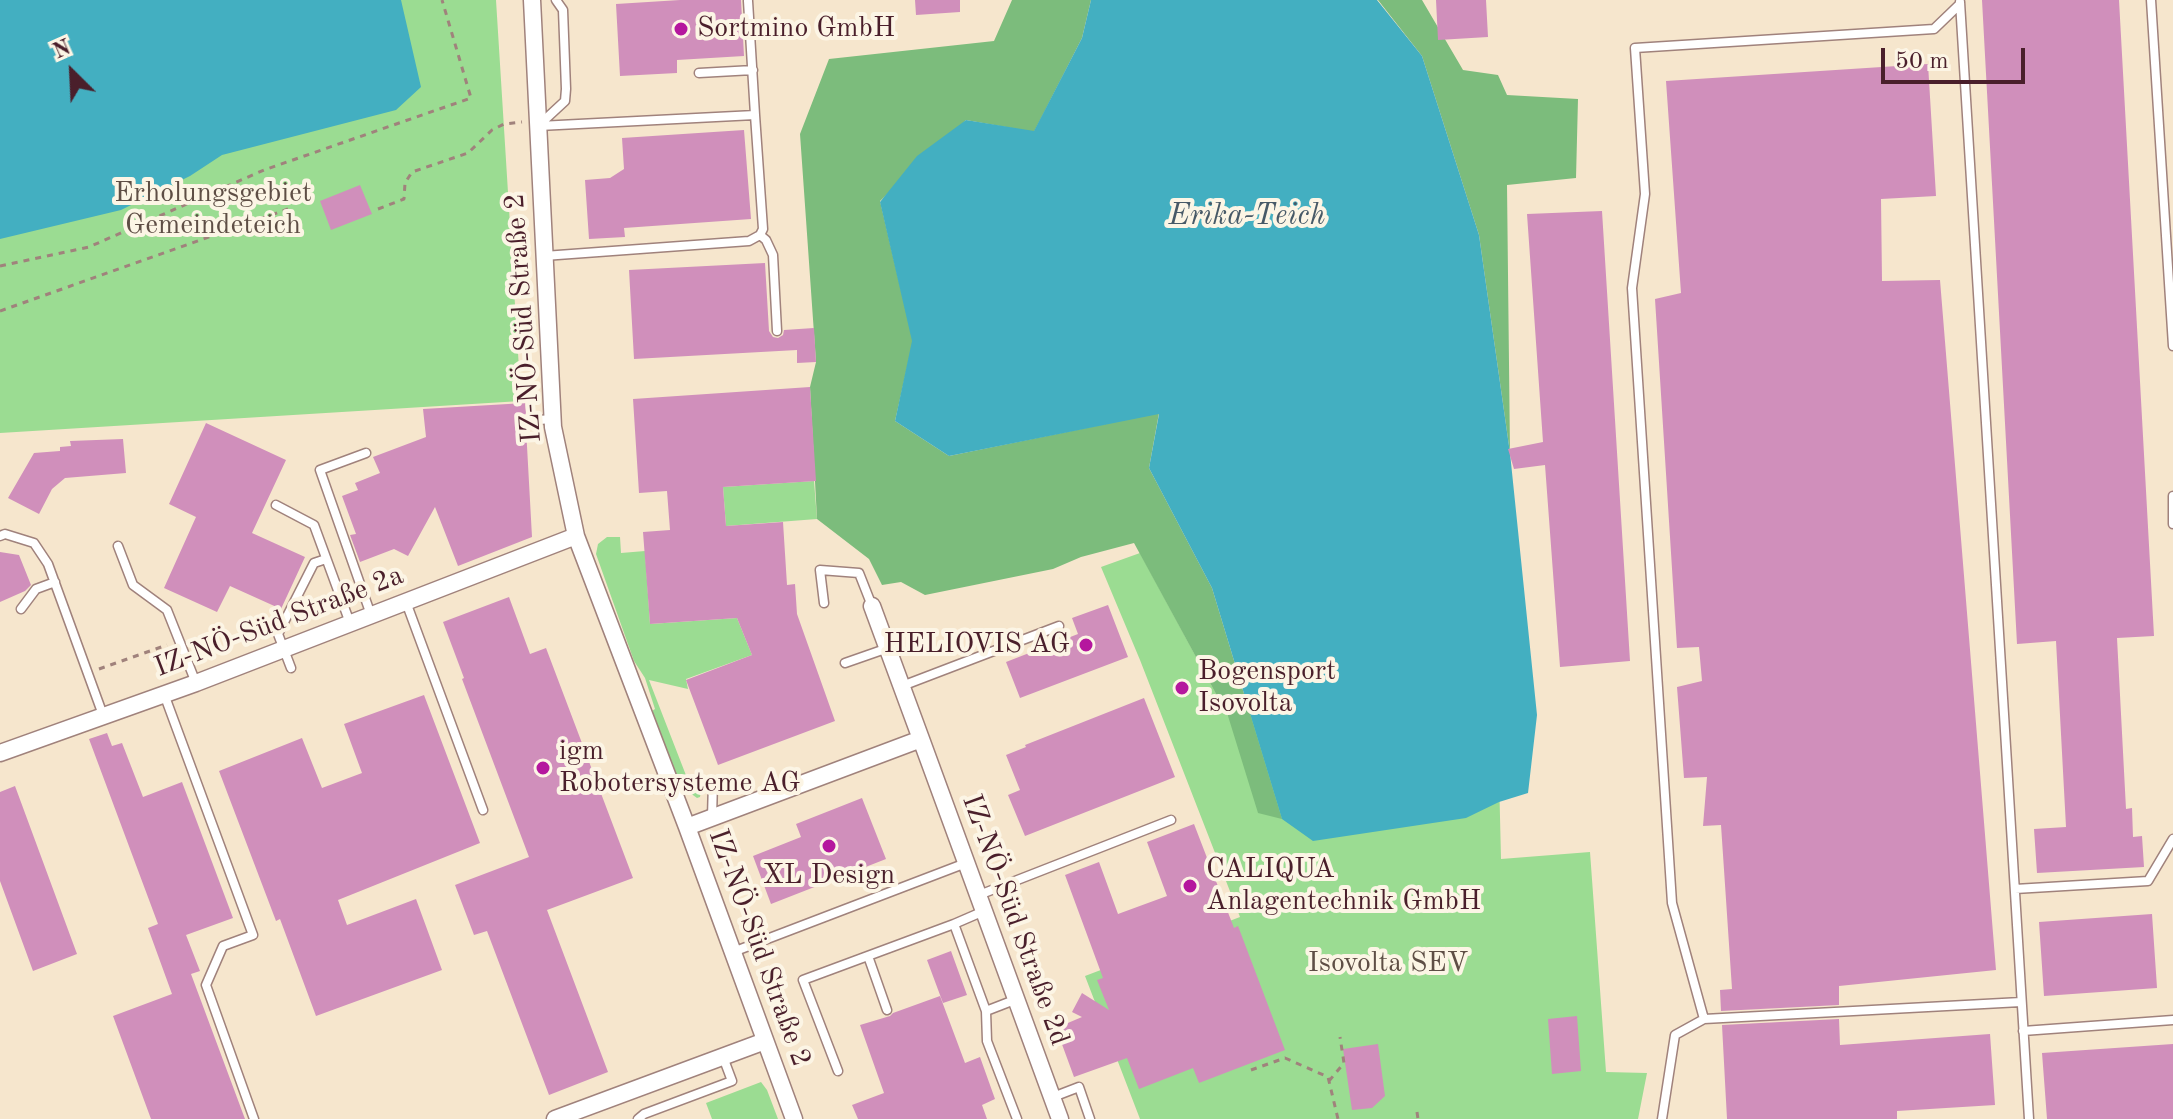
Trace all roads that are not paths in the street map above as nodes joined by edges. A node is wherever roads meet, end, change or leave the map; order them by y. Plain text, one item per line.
1 (532, 0) edge
2 (556, 0) edge
3 (2151, 0) edge
4 (748, 1) edge
5 (1960, 2) edge
6 (753, 70) junction
7 (699, 73) dead end
8 (755, 115) junction
9 (538, 123) junction
10 (760, 235) junction
11 (544, 256) junction
12 (777, 331) dead end
13 (2173, 346) edge
14 (553, 419) junction
15 (526, 421) dead end
16 (366, 453) dead end
17 (2173, 496) edge
18 (276, 505) dead end
19 (2173, 524) edge
20 (2, 534) edge
21 (576, 536) junction
22 (118, 546) dead end
23 (326, 559) junction
24 (55, 582) junction
25 (406, 601) junction
26 (824, 603) dead end
27 (872, 606) joint
28 (21, 609) dead end
29 (371, 615) junction
30 (350, 623) junction
31 (1059, 626) dead end
32 (888, 648) junction
33 (284, 649) junction
34 (845, 663) dead end
35 (291, 668) dead end
36 (196, 683) junction
37 (902, 686) junction
38 (164, 694) junction
39 (103, 715) junction
40 (921, 739) junction
41 (0, 753) edge
42 (713, 782) dead end
43 (483, 810) dead end
44 (712, 818) junction
45 (1171, 820) dead end
46 (687, 827) junction
47 (2173, 839) edge
48 (967, 862) junction
49 (2015, 889) junction
50 (982, 903) junction
51 (954, 924) junction
52 (733, 952) junction
53 (868, 956) junction
54 (1017, 999) junction
55 (2021, 1002) junction
56 (887, 1010) dead end
57 (986, 1011) junction
58 (1704, 1019) junction
59 (2173, 1020) edge
60 (2023, 1031) junction
61 (765, 1041) junction
62 (723, 1057) junction
63 (838, 1071) dead end
64 (1053, 1097) junction
65 (254, 1119) edge
66 (555, 1119) edge
67 (638, 1119) edge
68 (794, 1119) edge
69 (1017, 1119) edge
70 (1060, 1119) edge
71 (1090, 1119) edge
72 (1662, 1119) edge
73 (2029, 1119) edge

1 - 9 street, IZ-NÖ-Süd Straße 2
2 - 9 lane
3 - 13 lane
4 - 6 lane
5 - 49 lane
5 - 58 lane
6 - 7 lane
6 - 8 lane
8 - 9 lane
8 - 10 lane
9 - 11 street, IZ-NÖ-Süd Straße 2
10 - 11 lane
10 - 12 lane
11 - 14 street, IZ-NÖ-Süd Straße 2
14 - 15 lane
14 - 21 street, IZ-NÖ-Süd Straße 2
16 - 29 lane
17 - 19 lane
18 - 23 lane
20 - 24 lane
21 - 25 street, IZ-NÖ-Süd Straße 2a
21 - 46 street, IZ-NÖ-Süd Straße 2
22 - 36 lane
23 - 30 lane
23 - 33 lane
24 - 28 lane
24 - 39 lane
25 - 29 street, IZ-NÖ-Süd Straße 2a
25 - 43 lane
26 - 27 lane
27 - 32 street, IZ-NÖ-Süd Straße 2d
29 - 30 street, IZ-NÖ-Süd Straße 2a
30 - 33 street, IZ-NÖ-Süd Straße 2a
31 - 37 lane
32 - 34 lane
32 - 37 street, IZ-NÖ-Süd Straße 2d
33 - 35 lane
33 - 36 street, IZ-NÖ-Süd Straße 2a
36 - 38 street, IZ-NÖ-Süd Straße 2a
37 - 40 street, IZ-NÖ-Süd Straße 2d
38 - 39 street, IZ-NÖ-Süd Straße 2a
38 - 65 lane
39 - 41 street, IZ-NÖ-Süd Straße 2a
40 - 44 street
40 - 48 street, IZ-NÖ-Süd Straße 2d
42 - 44 lane
44 - 46 street
45 - 50 lane
46 - 52 street, IZ-NÖ-Süd Straße 2
47 - 49 lane
48 - 50 street, IZ-NÖ-Süd Straße 2d
48 - 52 lane
49 - 55 lane
50 - 51 lane
50 - 54 street, IZ-NÖ-Süd Straße 2d
51 - 53 lane
51 - 57 lane
52 - 61 street, IZ-NÖ-Süd Straße 2
53 - 56 lane
53 - 63 lane
54 - 57 lane
54 - 64 street, IZ-NÖ-Süd Straße 2d
55 - 58 lane
55 - 60 lane
57 - 69 lane
58 - 72 lane
59 - 60 lane
60 - 73 lane
61 - 62 street
61 - 68 street, IZ-NÖ-Süd Straße 2
62 - 66 street
62 - 67 lane
64 - 70 street, IZ-NÖ-Süd Straße 2d
64 - 71 lane

